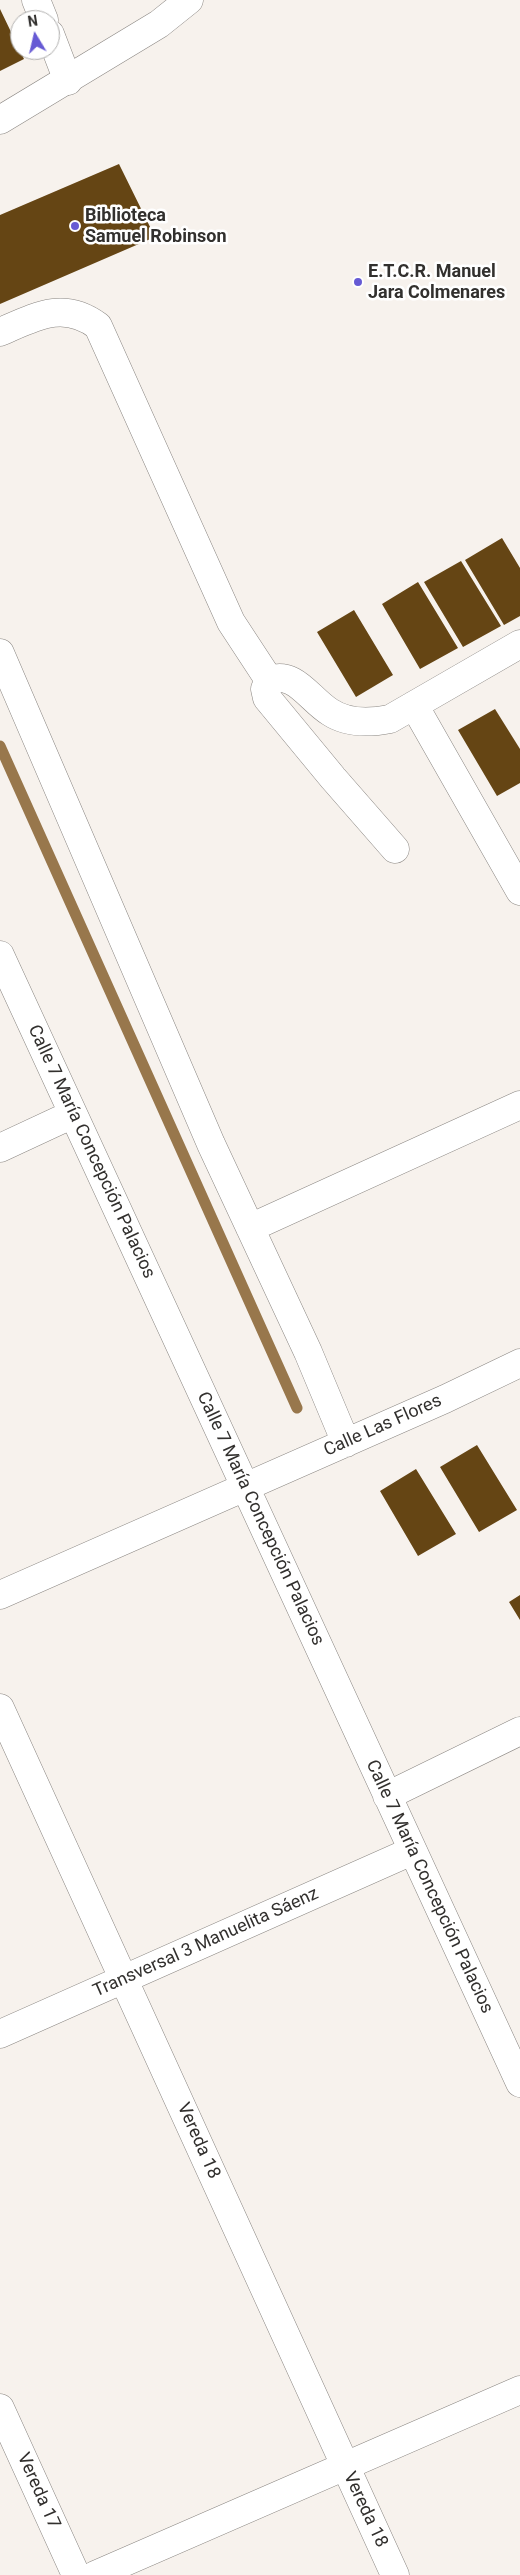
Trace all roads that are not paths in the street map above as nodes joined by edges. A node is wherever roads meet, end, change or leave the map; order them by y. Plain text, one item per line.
1 (189, 0) edge
2 (60, 60) edge
3 (68, 81) junction
4 (0, 120) edge
5 (0, 332) edge
6 (520, 644) edge
7 (0, 652) edge
8 (269, 680) junction
9 (414, 706) junction
10 (395, 849) dead end
11 (520, 891) edge
12 (0, 956) edge
13 (520, 1105) edge
14 (73, 1114) junction
15 (0, 1148) edge
16 (250, 1228) junction
17 (520, 1363) edge
18 (346, 1443) junction
19 (245, 1486) junction
20 (0, 1595) edge
21 (0, 1708) edge
22 (520, 1731) edge
23 (387, 1796) junction
24 (412, 1851) junction
25 (125, 1978) junction
26 (0, 2034) edge
27 (520, 2083) edge
28 (520, 2390) edge
29 (0, 2408) edge
30 (345, 2466) junction
31 (76, 2575) edge
32 (94, 2575) edge
33 (395, 2575) edge

1 - 3 street
2 - 3 street
3 - 4 street
5 - 8 street
6 - 9 street
7 - 16 street
8 - 9 street
8 - 10 street
9 - 11 street
12 - 14 street, Calle 7 María Concepción Palacios
13 - 16 street
14 - 15 street
14 - 19 street, Calle 7 María Concepción Palacios
16 - 18 street
17 - 18 street, Calle Las Flores
18 - 19 street, Calle Las Flores
19 - 20 street, Calle Las Flores
19 - 23 street, Calle 7 María Concepción Palacios
21 - 25 street, Vereda 18
22 - 23 street
23 - 24 street, Calle 7 María Concepción Palacios
24 - 25 street, Transversal 3 Manuelita Sáenz
24 - 27 street, Calle 7 María Concepción Palacios
25 - 26 street, Transversal 3 Manuelita Sáenz
25 - 30 street, Vereda 18
28 - 30 street
29 - 31 street, Vereda 17
30 - 32 street
30 - 33 street, Vereda 18

